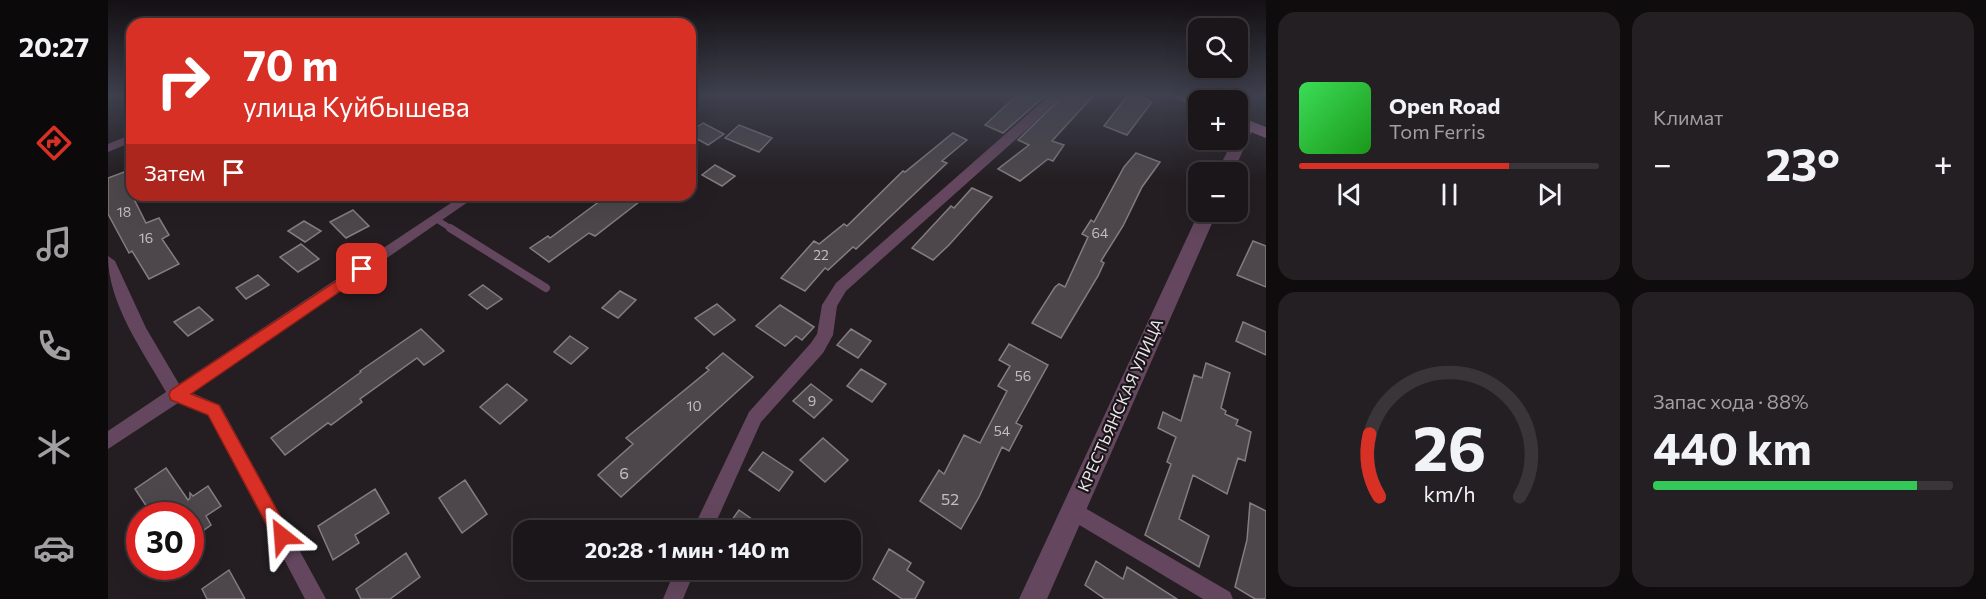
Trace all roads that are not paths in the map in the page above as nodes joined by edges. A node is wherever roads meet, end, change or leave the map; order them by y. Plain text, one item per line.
1 (1028, 123) edge
2 (1248, 126) edge
3 (1266, 133) edge
4 (126, 140) edge
5 (108, 148) edge
6 (463, 201) edge
7 (436, 219) junction
8 (1203, 222) edge
9 (108, 261) edge
10 (546, 288) dead end
11 (177, 395) junction
12 (108, 441) edge
13 (1073, 510) junction
14 (707, 520) edge
15 (681, 580) edge
16 (316, 599) edge
17 (673, 599) edge
18 (1033, 599) edge
19 (1223, 599) edge

1 - 14 street
2 - 3 main road
4 - 5 street
6 - 7 street
7 - 10 lane
7 - 11 street
8 - 13 street, КРЕСТЬЯНСКАЯ УЛИЦА
9 - 11 street
11 - 12 street
11 - 16 street
13 - 18 street, КРЕСТЬЯНСКАЯ УЛИЦА
13 - 19 street
15 - 17 street

